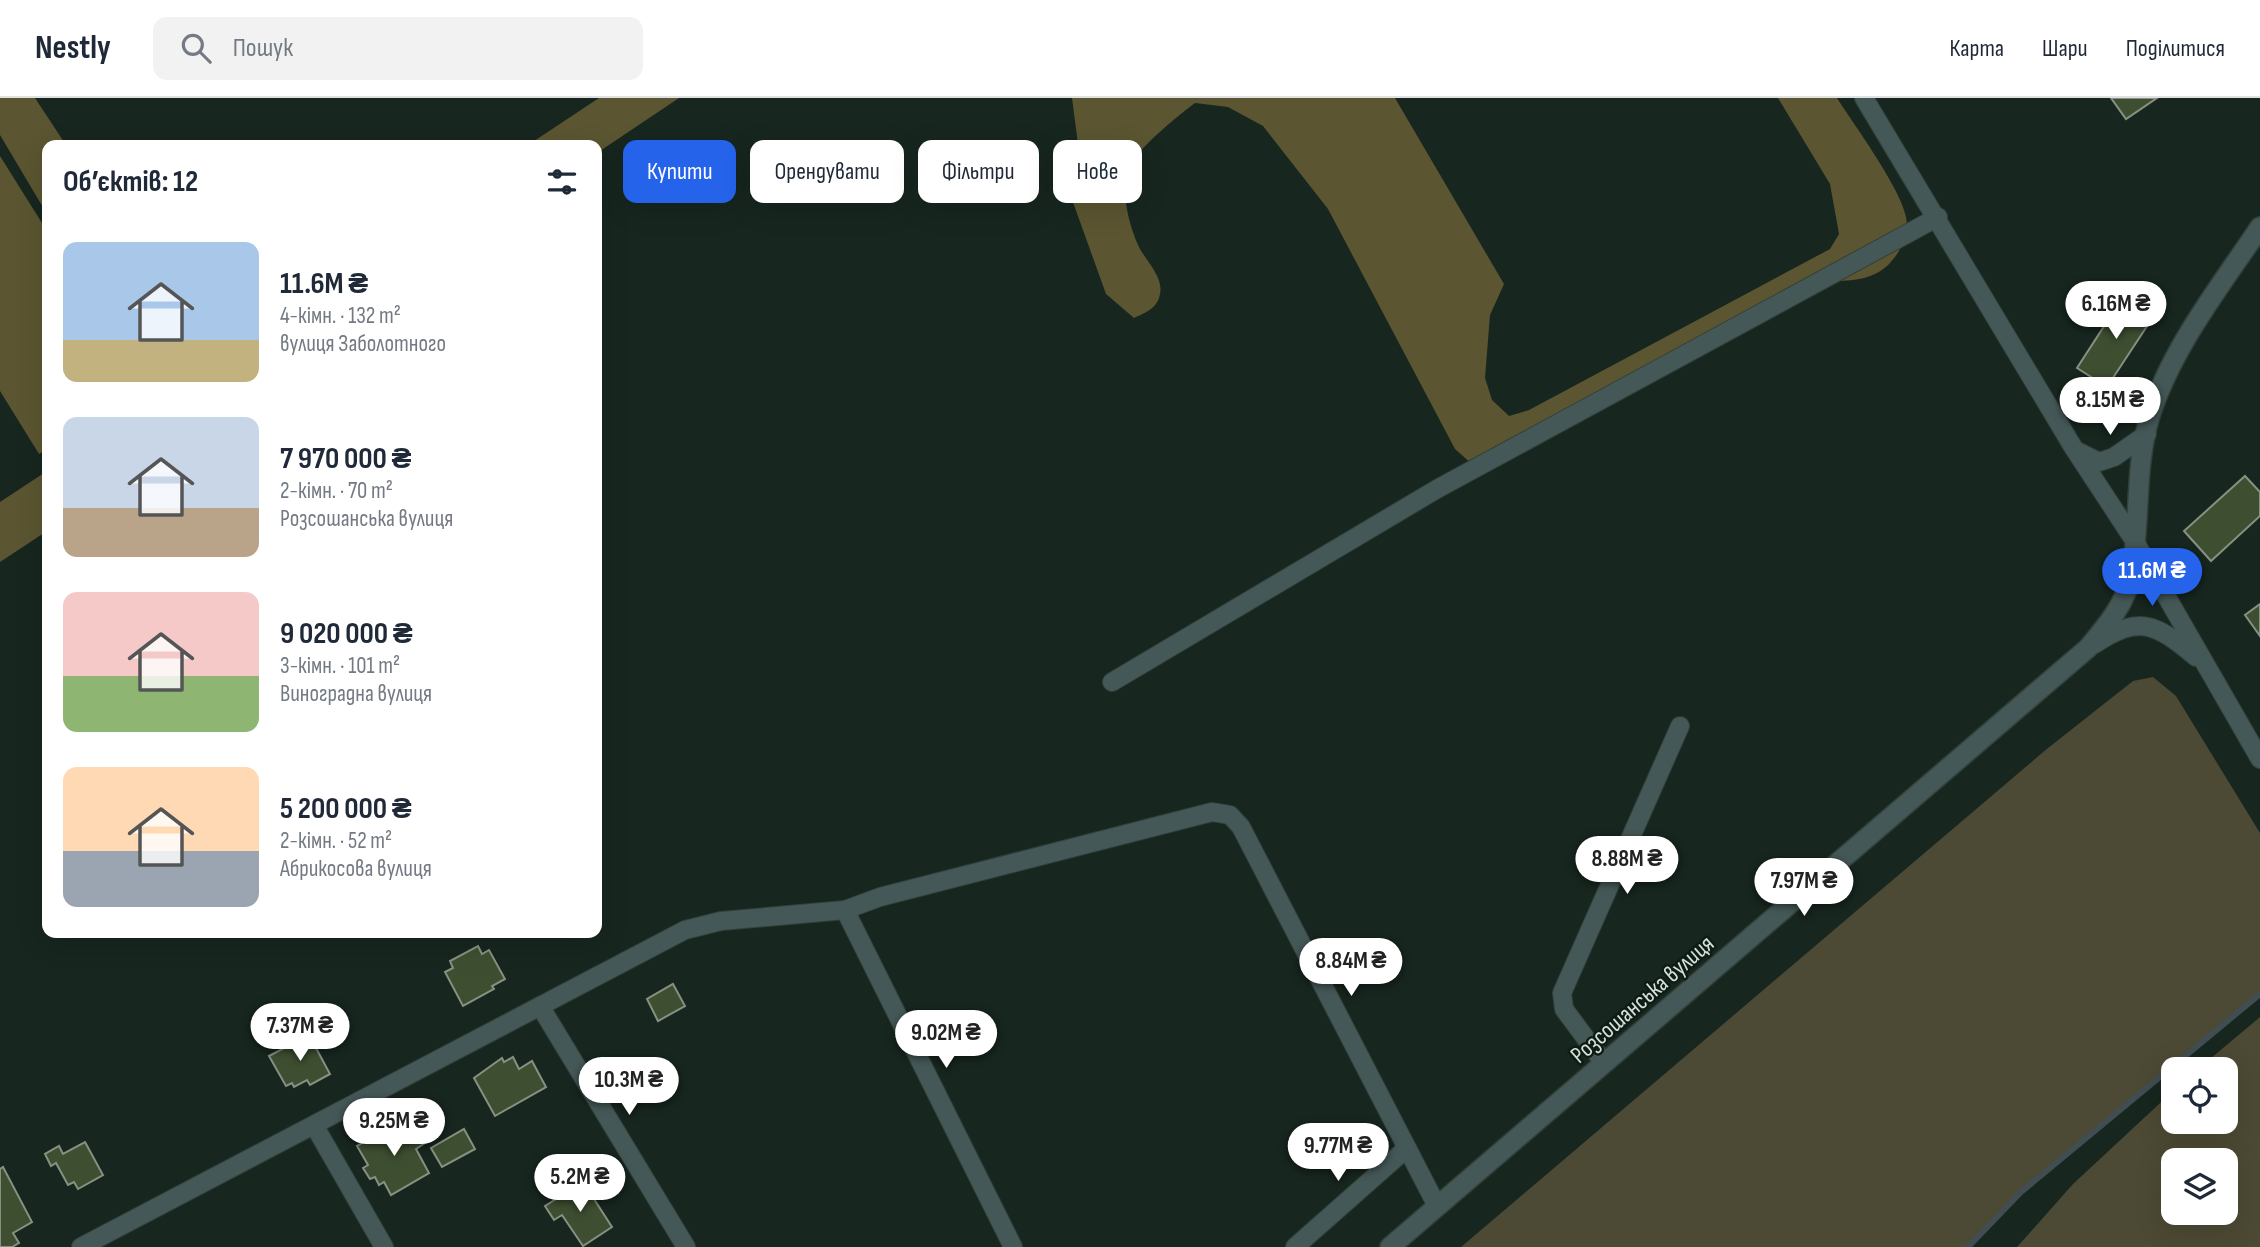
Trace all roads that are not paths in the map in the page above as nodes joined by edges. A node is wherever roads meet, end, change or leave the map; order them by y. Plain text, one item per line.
1 (1864, 98) edge
2 (1938, 217) junction
3 (2260, 227) edge
4 (2147, 434) junction
5 (2073, 447) junction
6 (2134, 540) junction
7 (2088, 648) junction
8 (2206, 666) junction
9 (1112, 682) dead end
10 (1681, 726) dead end
11 (2260, 759) edge
12 (845, 910) junction
13 (540, 1006) junction
14 (1604, 1063) junction
15 (314, 1125) junction
16 (1407, 1148) junction
17 (1437, 1206) junction
18 (80, 1247) edge
19 (384, 1247) edge
20 (686, 1247) edge
21 (1013, 1247) edge
22 (1295, 1247) edge
23 (1390, 1247) edge

1 - 2 street
2 - 5 street
2 - 9 street
3 - 4 street, Розсошанська вулиця
4 - 5 street
4 - 6 street, Розсошанська вулиця
5 - 6 street
6 - 7 street, Розсошанська вулиця
6 - 8 street
7 - 8 street
7 - 14 street, Розсошанська вулиця
8 - 11 street
10 - 14 street
12 - 13 street
12 - 16 street
12 - 21 street
13 - 15 street
13 - 20 street
14 - 17 street, Розсошанська вулиця
15 - 18 street
15 - 19 street
16 - 17 street
16 - 22 street
17 - 23 street, Розсошанська вулиця

